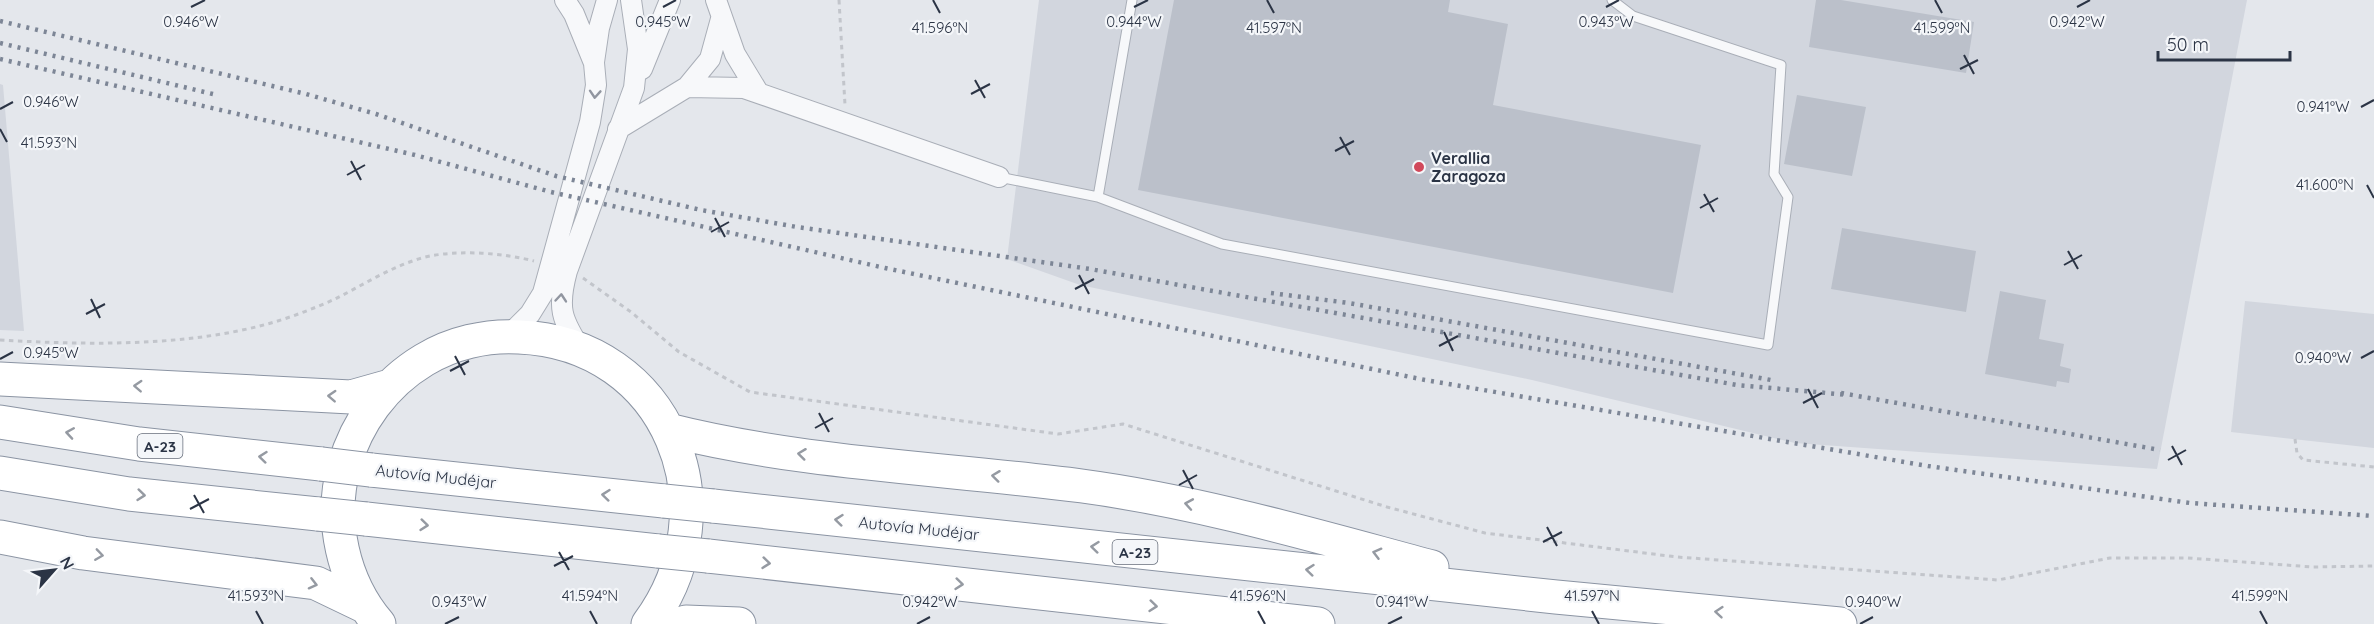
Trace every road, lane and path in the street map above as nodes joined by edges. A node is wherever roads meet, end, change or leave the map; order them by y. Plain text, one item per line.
1 (565, 0) edge
2 (607, 0) edge
3 (631, 0) edge
4 (670, 0) edge
5 (839, 0) edge
6 (1132, 0) edge
7 (1612, 0) edge
8 (718, 7) edge
9 (594, 63) junction
10 (687, 87) junction
11 (634, 88) junction
12 (758, 92) junction
13 (847, 125) junction
14 (618, 129) junction
15 (999, 177) joint
16 (1098, 197) junction
17 (559, 268) junction
18 (508, 336) junction
19 (0, 340) edge
20 (582, 351) junction
21 (0, 379) edge
22 (390, 386) junction
23 (0, 422) edge
24 (668, 430) junction
25 (2295, 439) dead end
26 (2374, 467) edge
27 (0, 473) edge
28 (0, 537) edge
29 (2374, 566) edge
30 (1556, 597) junction
31 (372, 616) edge
32 (648, 624) edge
33 (680, 624) edge
34 (739, 624) edge
35 (1318, 624) edge
36 (1840, 624) edge

1 - 9 street
2 - 9 street
3 - 11 street
4 - 11 street
5 - 13 path
6 - 16 lane
7 - 16 lane
8 - 10 street
8 - 12 street
9 -> 17 street
10 - 12 street
10 - 14 street
11 - 14 street
12 - 13 street
13 - 15 street
14 - 17 street
15 - 16 lane
17 - 18 street
17 - 19 path
20 -> 17 street
17 - 29 path
18 - 20 highway
18 - 22 highway
20 - 24 highway
22 -> 21 highway
22 - 31 highway
30 -> 23 highway, Autovía Mudéjar / A-23, bridge
30 -> 24 highway
24 - 32 highway
25 - 26 path
27 -> 35 highway, bridge
28 -> 31 highway
36 -> 30 highway, Autovía Mudéjar / A-23
33 - 34 highway

